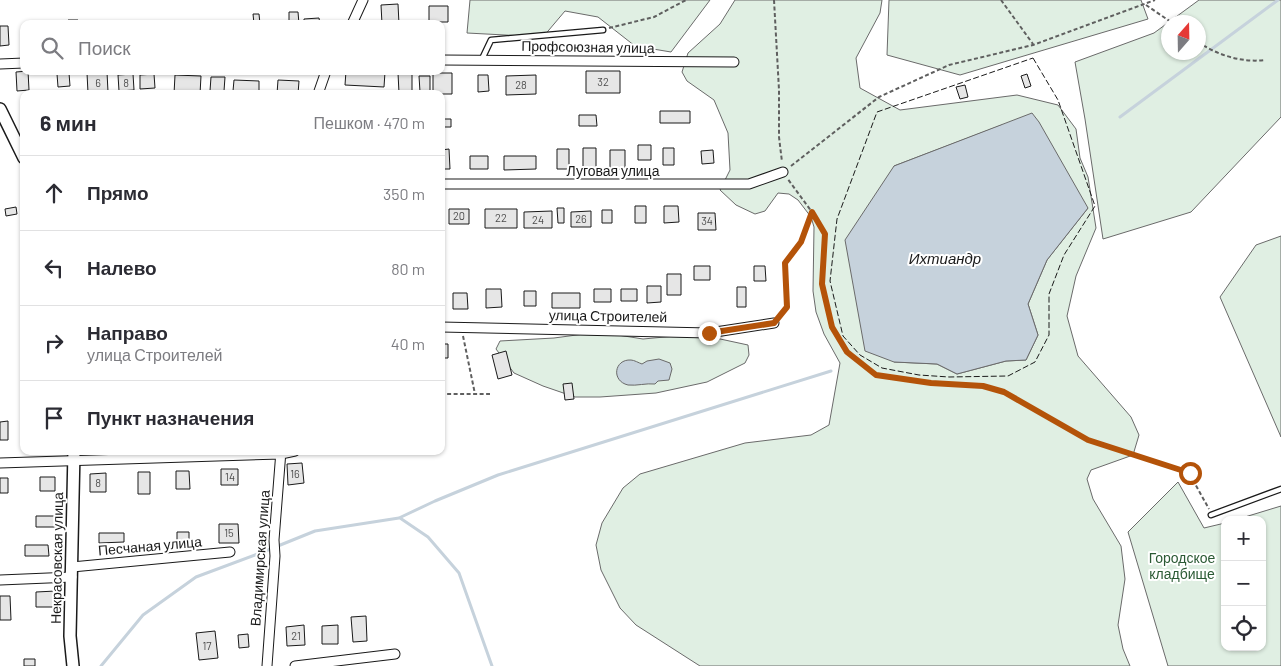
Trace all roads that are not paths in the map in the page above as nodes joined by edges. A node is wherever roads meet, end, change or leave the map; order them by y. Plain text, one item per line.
1 (363, 0) edge
2 (354, 20) edge
3 (603, 30) road end
4 (445, 60) edge
5 (482, 60) junction
6 (734, 62) dead end
7 (0, 64) edge
8 (20, 64) edge
9 (325, 75) edge
10 (319, 90) edge
11 (0, 109) edge
12 (20, 150) edge
13 (783, 172) road end
14 (445, 184) edge
15 (774, 323) road end
16 (445, 327) edge
17 (143, 455) edge
18 (281, 455) edge
19 (74, 456) edge
20 (0, 463) edge
21 (1281, 489) edge
22 (1212, 514) road end
23 (230, 552) dead end
24 (72, 572) junction
25 (0, 580) edge
26 (395, 654) dead end
27 (73, 666) edge
28 (267, 666) edge
29 (295, 666) edge

1 - 2 street
3 - 5 lane
4 - 5 street, Профсоюзная улица
5 - 6 street, Профсоюзная улица
7 - 8 street
9 - 10 street
11 - 12 street
13 - 14 street, Луговая улица
15 - 16 street, улица Строителей
17 - 19 street
18 - 28 street, Владимирская улица
19 - 20 street
19 - 24 street, Некрасовская улица
21 - 22 lane
23 - 24 street, Песчаная улица
24 - 25 street, Песчаная улица
24 - 27 street, Некрасовская улица
26 - 29 street

